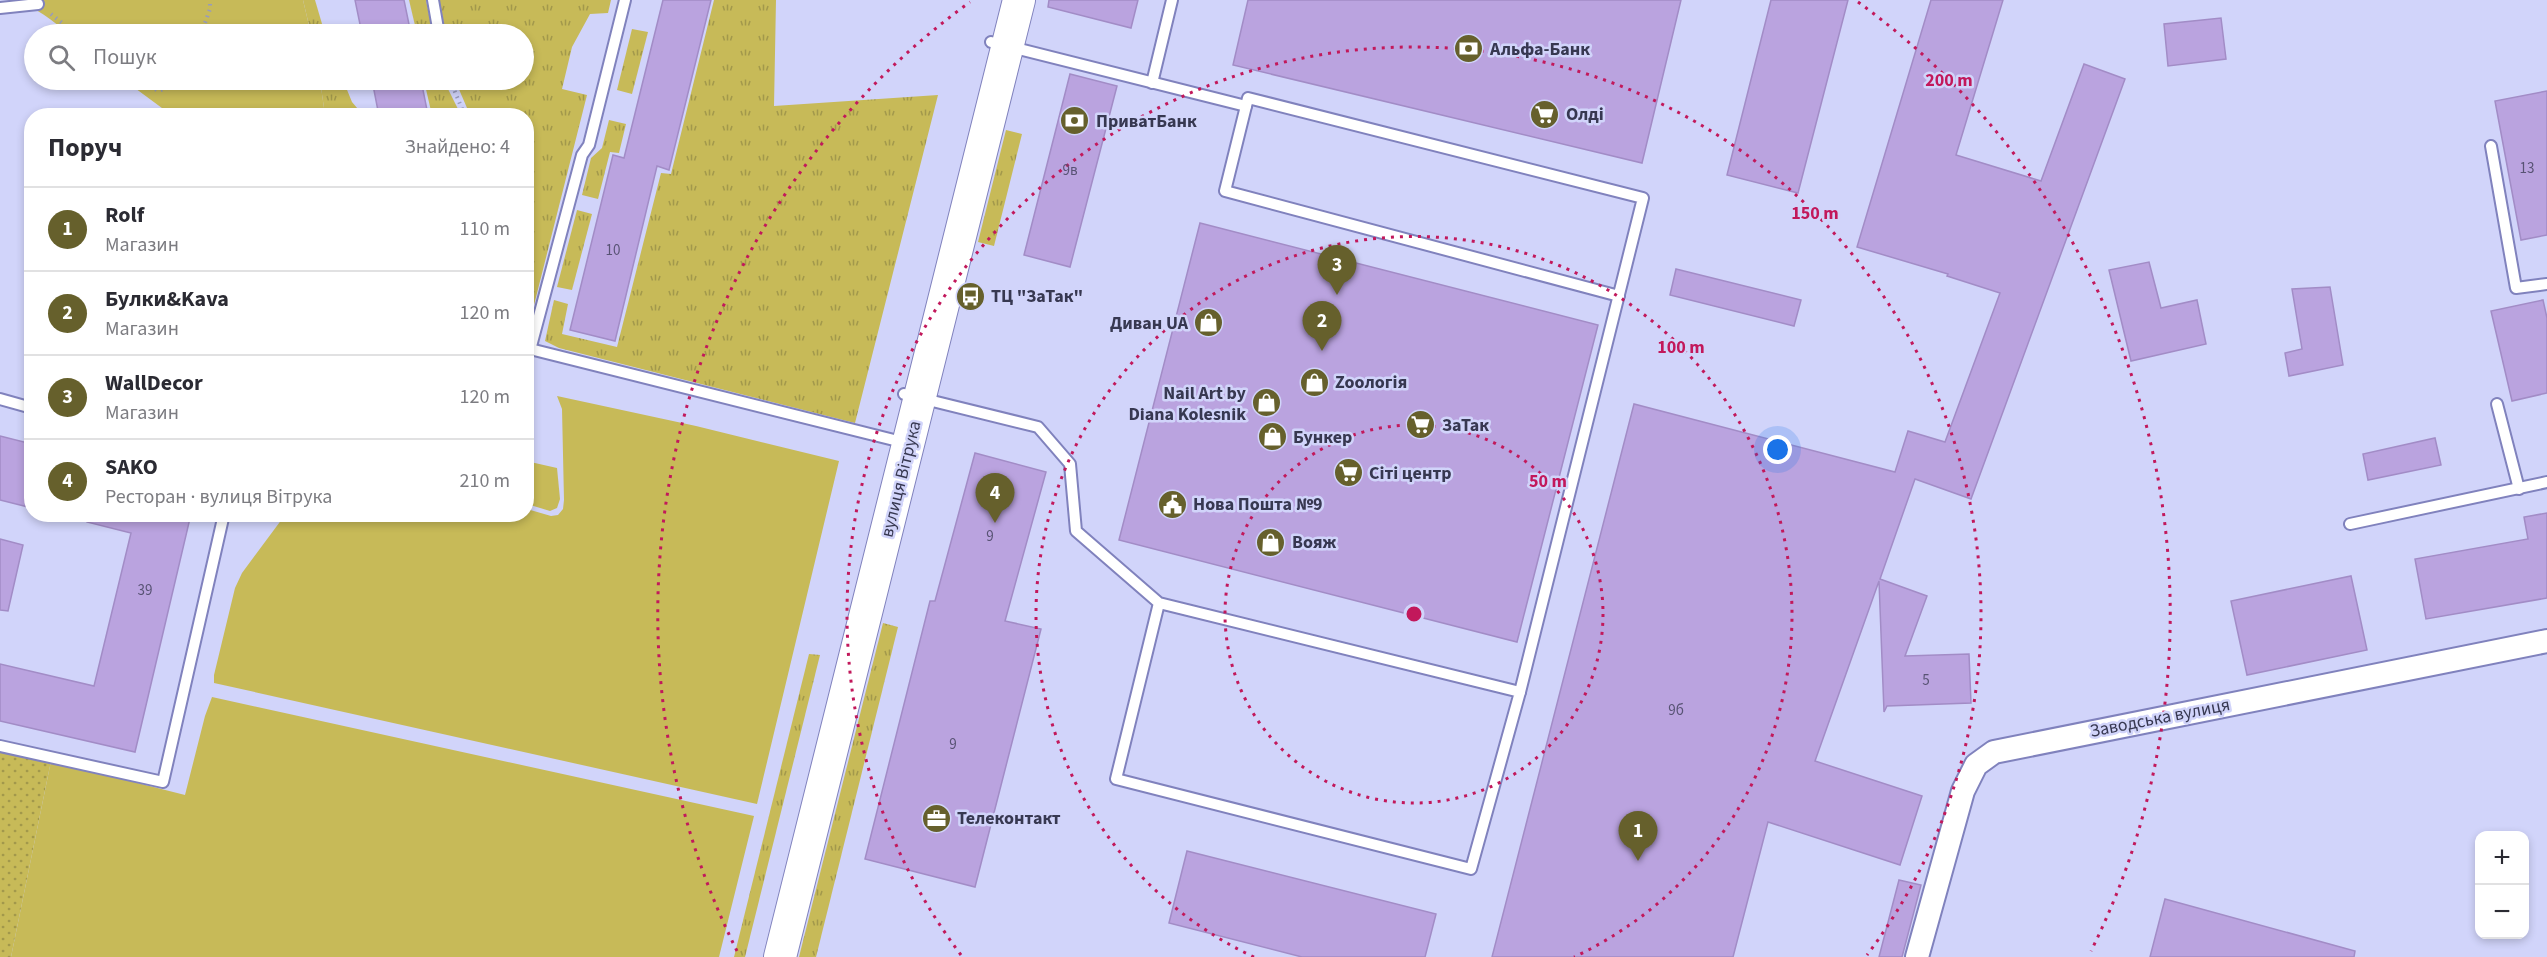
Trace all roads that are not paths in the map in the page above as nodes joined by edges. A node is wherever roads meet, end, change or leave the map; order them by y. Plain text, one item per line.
1 (433, 0) edge
2 (625, 0) edge
3 (1002, 0) edge
4 (1019, 0) edge
5 (1172, 0) edge
6 (38, 4) road end
7 (0, 8) edge
8 (438, 24) edge
9 (1000, 44) junction
10 (1152, 83) junction
11 (1246, 106) junction
12 (2491, 146) dead end
13 (2547, 284) edge
14 (1619, 296) junction
15 (534, 331) edge
16 (534, 350) edge
17 (912, 396) junction
18 (0, 399) edge
19 (2497, 404) dead end
20 (24, 406) edge
21 (901, 441) junction
22 (2547, 482) edge
23 (2519, 489) junction
24 (222, 522) edge
25 (2350, 524) dead end
26 (1159, 603) junction
27 (2547, 641) edge
28 (1520, 692) junction
29 (0, 746) edge
30 (763, 957) edge
31 (780, 957) edge
32 (1917, 957) edge

1 - 8 lane
2 - 15 lane
3 - 9 main road, вулиця Вітрука
4 - 9 main road, вулиця Вітрука
5 - 10 lane
6 - 7 lane
9 - 10 lane
9 - 17 main road, вулиця Вітрука
10 - 11 lane
11 - 14 lane
11 - 14 lane
12 - 13 lane
14 - 28 lane
16 - 21 lane
17 - 21 main road, вулиця Вітрука
17 - 26 lane
18 - 20 lane
19 - 23 lane
21 - 30 main road, вулиця Вітрука
21 - 31 main road, вулиця Вітрука
22 - 23 lane
23 - 25 lane
24 - 29 lane
26 - 28 lane
26 - 28 lane
27 - 32 street, Заводська вулиця

